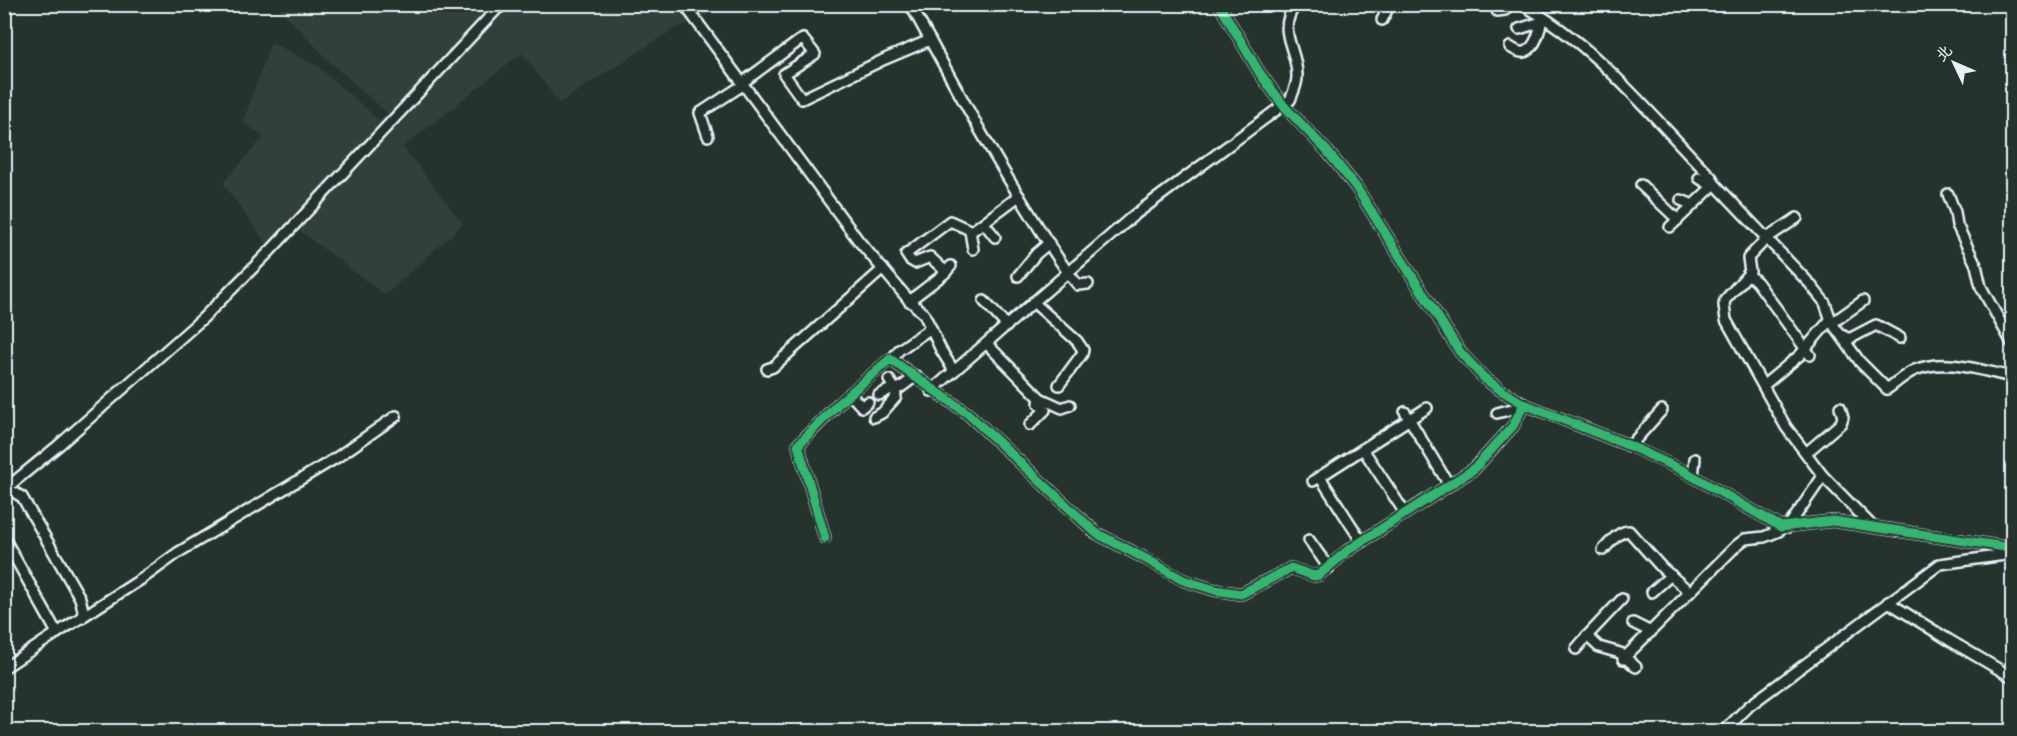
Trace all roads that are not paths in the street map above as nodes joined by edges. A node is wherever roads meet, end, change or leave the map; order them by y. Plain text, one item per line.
1 (505, 4) edge
2 (684, 4) edge
3 (910, 4) edge
4 (1219, 4) edge
5 (1296, 4) edge
6 (1390, 4) edge
7 (1510, 4) edge
8 (1521, 4) edge
9 (1497, 11) dead end
10 (1542, 19) junction
11 (1382, 20) dead end
12 (1519, 29) dead end
13 (930, 40) junction
14 (1510, 47) dead end
15 (773, 60) junction
16 (784, 74) junction
17 (742, 84) junction
18 (1283, 105) junction
19 (708, 136) dead end
20 (1699, 178) dead end
21 (1641, 185) dead end
22 (1713, 185) junction
23 (1948, 194) dead end
24 (1019, 196) junction
25 (1681, 200) dead end
26 (1693, 205) junction
27 (1797, 218) dead end
28 (1678, 220) junction
29 (984, 223) junction
30 (1670, 227) dead end
31 (970, 231) junction
32 (995, 237) dead end
33 (1767, 238) junction
34 (1049, 243) junction
35 (973, 249) dead end
36 (883, 269) junction
37 (1068, 273) junction
38 (1749, 274) junction
39 (1018, 276) dead end
40 (1088, 284) dead end
41 (909, 301) junction
42 (984, 301) dead end
43 (1863, 301) dead end
44 (1033, 302) junction
45 (1831, 321) junction
46 (1007, 326) junction
47 (932, 328) junction
48 (1842, 335) junction
49 (1900, 338) dead end
50 (2013, 343) edge
51 (987, 344) junction
52 (1808, 352) junction
53 (892, 359) junction
54 (767, 369) dead end
55 (954, 371) junction
56 (916, 376) junction
57 (2013, 377) edge
58 (889, 380) dead end
59 (1059, 385) dead end
60 (1764, 385) junction
61 (895, 389) junction
62 (932, 390) junction
63 (850, 394) junction
64 (879, 395) dead end
65 (1040, 398) junction
66 (868, 402) dead end
67 (1522, 402) junction
68 (1070, 405) dead end
69 (1840, 407) dead end
70 (1427, 408) dead end
71 (1662, 410) dead end
72 (1497, 413) dead end
73 (396, 416) dead end
74 (1407, 416) junction
75 (874, 417) dead end
76 (1030, 425) dead end
77 (1630, 446) junction
78 (1363, 449) junction
79 (1806, 453) junction
80 (1695, 459) dead end
81 (1693, 476) junction
82 (1823, 476) junction
83 (1449, 485) junction
84 (6, 489) edge
85 (1405, 513) junction
86 (1871, 525) junction
87 (1784, 527) junction
88 (4, 538) edge
89 (825, 538) dead end
90 (1309, 540) dead end
91 (1362, 542) junction
92 (2013, 548) edge
93 (1603, 550) dead end
94 (2013, 554) edge
95 (1329, 568) junction
96 (1671, 575) junction
97 (1652, 592) dead end
98 (1690, 592) junction
99 (1622, 599) dead end
100 (1888, 602) junction
101 (82, 618) junction
102 (1633, 623) dead end
103 (1651, 632) junction
104 (57, 633) junction
105 (1587, 636) junction
106 (1576, 649) dead end
107 (1624, 658) junction
108 (1636, 667) dead end
109 (4, 668) edge
110 (2013, 677) edge
111 (1722, 732) edge

1 - 84 street
2 - 17 street
3 - 13 street
4 - 18 street
5 - 18 street
6 - 11 street
7 - 9 street
8 - 10 street
10 - 12 street
10 - 14 street
10 - 22 street
13 - 16 street
13 - 24 street
15 - 16 street
15 - 16 street
15 - 17 street
17 - 19 street
17 - 36 street
18 - 37 street
18 - 67 street
20 - 22 street
21 - 28 street
22 - 26 street
22 - 33 street
23 - 50 street
24 - 29 street
24 - 34 street
25 - 26 street
26 - 28 street
27 - 33 street
28 - 30 street
29 - 31 street
29 - 32 street
31 - 35 street
31 - 41 street
33 - 38 street
33 - 45 street
34 - 37 street
34 - 39 street
36 - 41 street
36 - 54 street
37 - 40 street
37 - 44 street
38 - 52 street
38 - 60 street
41 - 47 street
42 - 46 street
43 - 45 street
44 - 46 street
44 - 59 street
45 - 48 street
45 - 52 street
46 - 51 street
47 - 53 street
47 - 55 street
48 - 49 street
48 - 57 street
51 - 55 street
51 - 65 street
52 - 60 street
53 - 56 street
53 - 63 street
55 - 62 street
56 - 61 street
56 - 62 street
58 - 61 street
60 - 79 street
61 - 64 street
61 - 75 street
62 - 95 street
63 - 66 street
63 - 89 street
65 - 68 street
65 - 76 street
67 - 72 street
67 - 77 street
67 - 83 street
69 - 79 street
70 - 74 street
71 - 77 street
73 - 101 street
74 - 78 street
74 - 83 street
77 - 81 street
78 - 85 street
78 - 91 street
79 - 82 street
80 - 81 street
81 - 87 street
82 - 86 street
82 - 87 street
83 - 85 street
84 - 101 street
85 - 91 street
86 - 87 street
86 - 92 street
87 - 98 street
88 - 104 street
90 - 95 street
91 - 95 street
93 - 96 street
94 - 100 street
96 - 97 street
96 - 98 street
98 - 103 street
99 - 105 street
100 - 110 street
100 - 111 street
101 - 104 street
102 - 103 street
103 - 107 street
104 - 109 street
105 - 106 street
105 - 107 street
107 - 108 street

